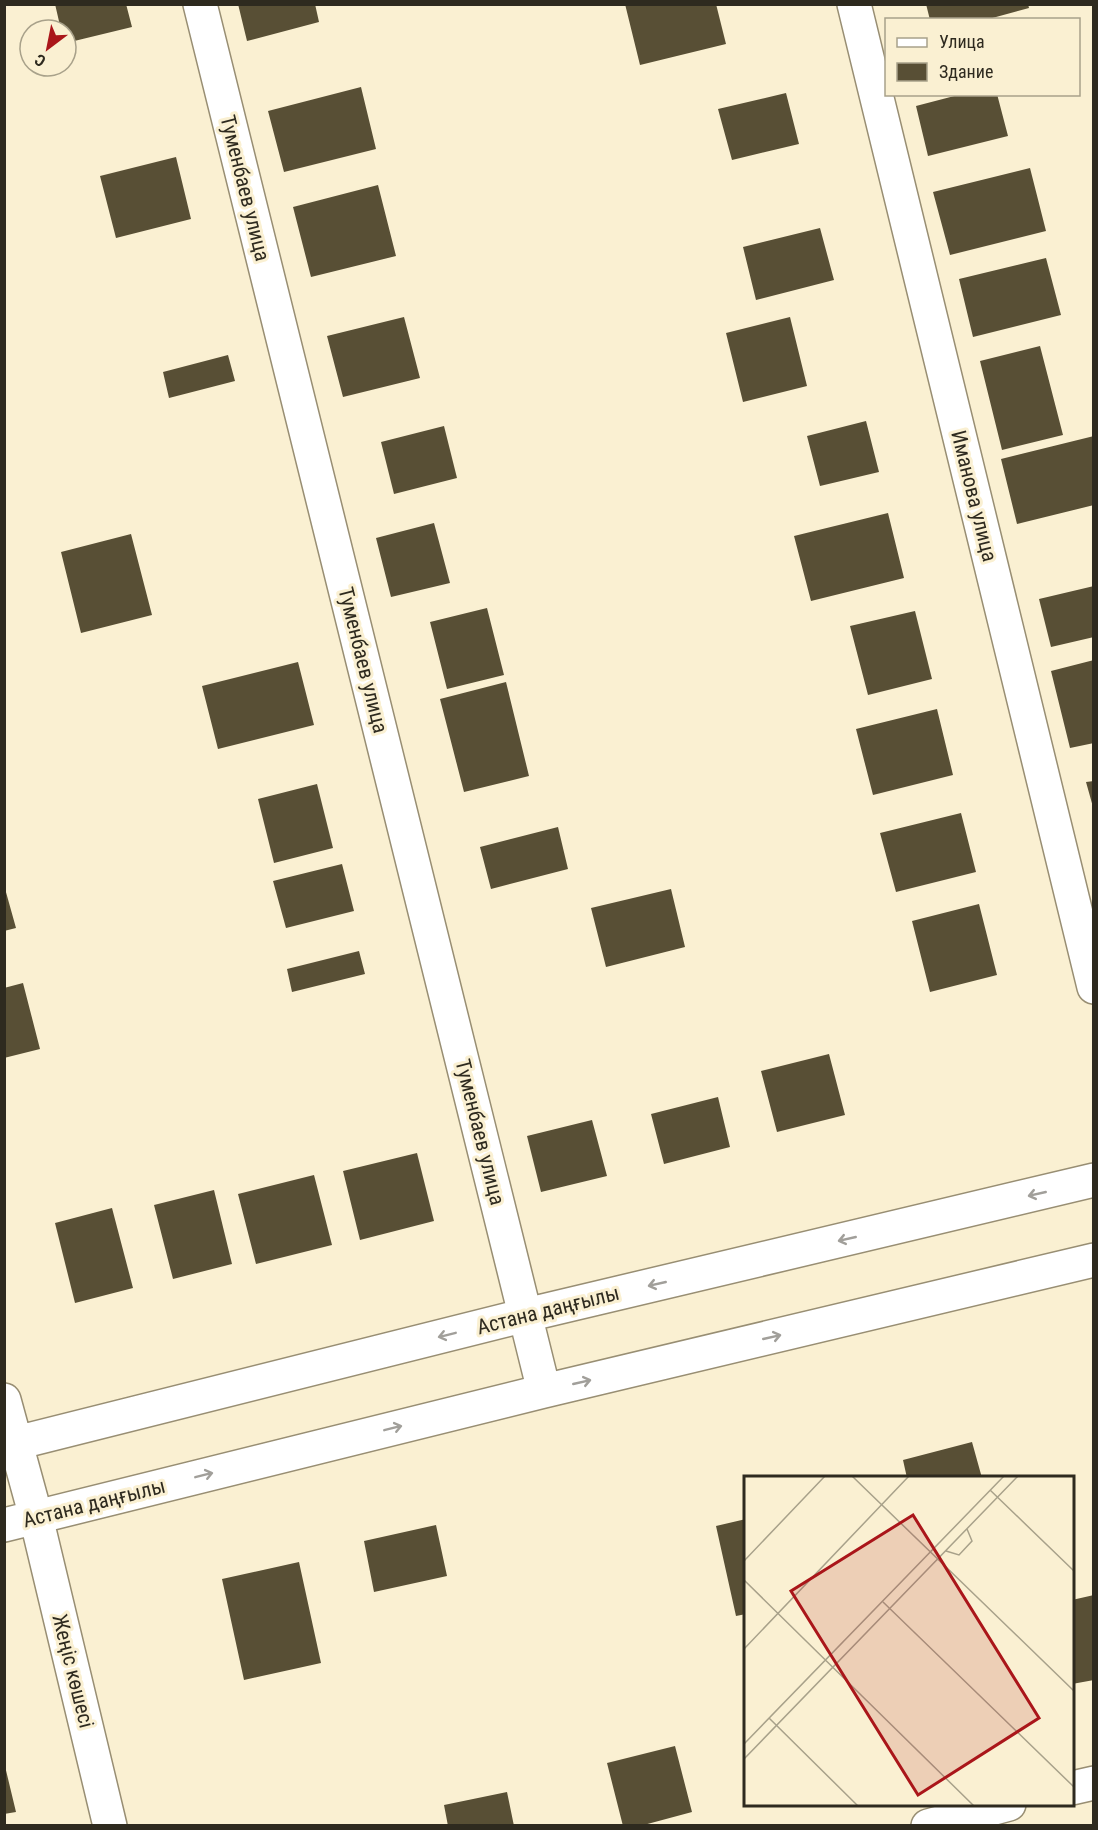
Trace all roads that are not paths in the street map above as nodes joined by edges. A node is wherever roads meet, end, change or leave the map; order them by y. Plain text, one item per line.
1 (200, 4) edge
2 (854, 4) edge
3 (1094, 987) edge
4 (1094, 1180) edge
5 (1094, 1260) edge
6 (526, 1316) junction
7 (544, 1391) junction
8 (4, 1400) edge
9 (10, 1444) edge
10 (36, 1517) junction
11 (4, 1525) edge
12 (1094, 1783) edge
13 (1074, 1788) edge
14 (1003, 1806) edge
15 (110, 1826) edge
16 (928, 1826) edge

1 - 6 street, Туменбаев улица
2 - 3 street, Иманова улица
4 -> 6 street, Астана даңғылы
7 -> 5 street, Астана даңғылы
6 - 7 street, Туменбаев улица
6 -> 9 street, Астана даңғылы
10 -> 7 street, Астана даңғылы
8 - 9 street
9 - 10 street, Жеңіс көшесі
10 - 11 street, Астана даңғылы
10 - 15 street, Жеңіс көшесі
12 - 13 street
14 - 16 street

